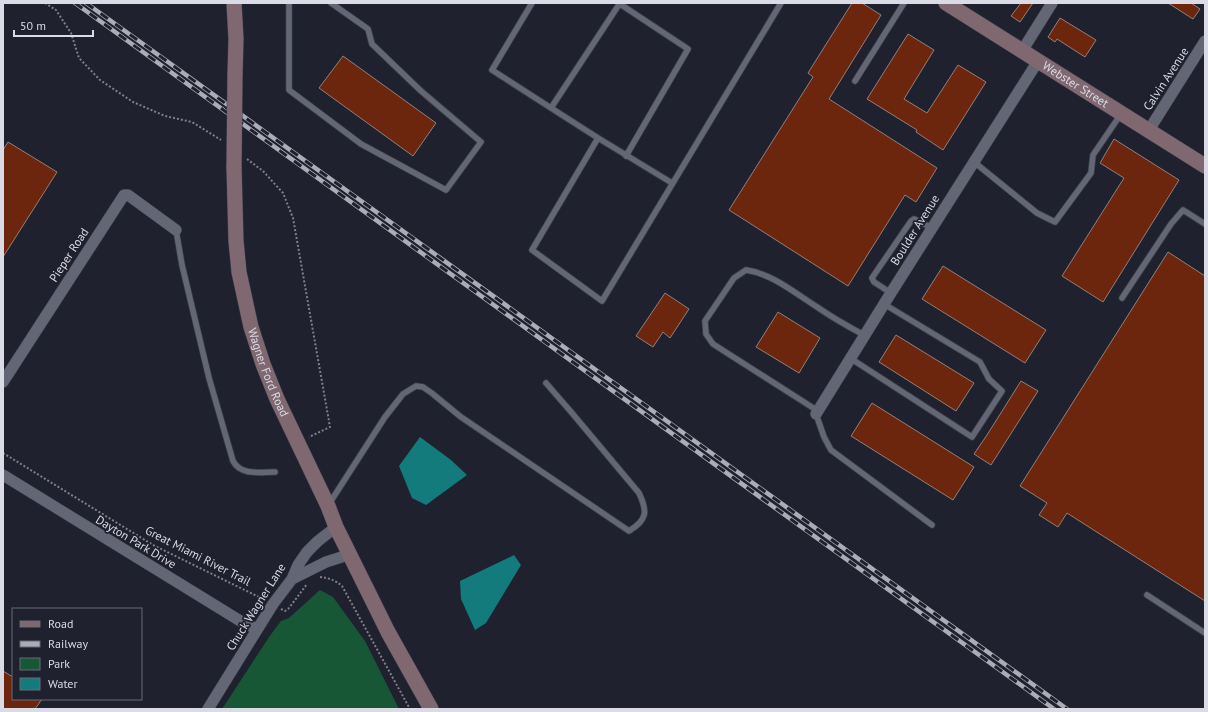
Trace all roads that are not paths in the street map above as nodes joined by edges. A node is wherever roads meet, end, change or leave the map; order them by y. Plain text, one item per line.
1 (234, 3) edge
2 (289, 3) edge
3 (331, 3) edge
4 (532, 3) edge
5 (620, 3) edge
6 (782, 3) edge
7 (904, 3) edge
8 (946, 3) edge
9 (1052, 3) edge
10 (1205, 41) edge
11 (1022, 51) junction
12 (1038, 61) junction
13 (854, 81) dead end
14 (551, 108) junction
15 (1121, 113) junction
16 (1149, 130) junction
17 (598, 138) junction
18 (626, 156) junction
19 (974, 162) junction
20 (1205, 166) edge
21 (672, 183) junction
22 (1205, 224) edge
23 (932, 228) junction
24 (176, 230) joint
25 (891, 293) junction
26 (1122, 298) dead end
27 (884, 304) junction
28 (864, 336) junction
29 (850, 358) junction
30 (3, 382) edge
31 (546, 383) dead end
32 (817, 412) junction
33 (275, 472) dead end
34 (3, 475) edge
35 (328, 506) junction
36 (932, 524) dead end
37 (336, 527) junction
38 (350, 554) junction
39 (292, 579) junction
40 (1147, 595) dead end
41 (257, 629) junction
42 (1205, 633) edge
43 (208, 709) edge
44 (431, 709) edge

1 - 35 main road, Wagner Ford Road, bridge
2 - 3 lane
4 - 14 lane
5 - 14 lane
5 - 18 lane
6 - 21 lane
7 - 13 lane
8 - 11 main road, Webster Street
9 - 11 street
10 - 16 street, Calvin Avenue
11 - 12 main road, Webster Street
12 - 15 main road, Webster Street
12 - 19 street, Boulder Avenue
14 - 17 lane
15 - 16 main road, Webster Street
15 - 19 lane
16 - 20 main road, Webster Street
17 - 18 lane
17 - 21 lane
18 - 21 lane
19 - 23 street, Boulder Avenue
22 - 26 lane
23 - 25 street, Boulder Avenue
23 - 25 lane
24 - 30 street, Pieper Road
24 - 33 lane
25 - 27 street, Boulder Avenue
27 - 28 street, Boulder Avenue
27 - 29 lane
28 - 29 street, Boulder Avenue
28 - 32 lane
29 - 32 street, Boulder Avenue
31 - 35 lane
32 - 36 lane
34 - 41 street, Dayton Park Drive
35 - 37 main road, Wagner Ford Road
37 - 38 main road, Wagner Ford Road
37 - 39 street, Chuck Wagner Lane
38 - 39 street
38 - 44 main road, Wagner Ford Road
39 - 41 street, Chuck Wagner Lane
40 - 42 lane
41 - 43 street, Chuck Wagner Lane

